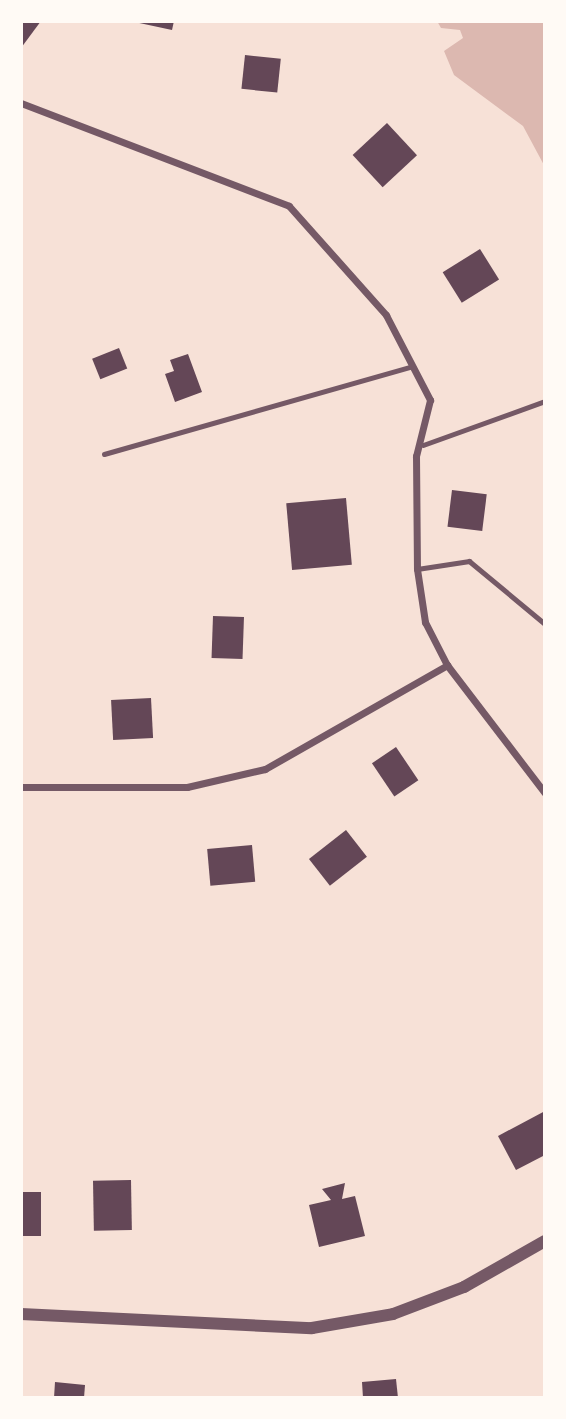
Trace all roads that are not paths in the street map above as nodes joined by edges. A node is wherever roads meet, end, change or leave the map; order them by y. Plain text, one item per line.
1 (21, 103) edge
2 (413, 366) junction
3 (545, 401) edge
4 (424, 445) junction
5 (104, 454) dead end
6 (417, 569) junction
7 (545, 624) edge
8 (447, 665) junction
9 (21, 787) edge
10 (545, 793) edge
11 (545, 1241) edge
12 (21, 1314) edge

1 - 2 street
2 - 4 street
2 - 5 lane
3 - 4 lane
4 - 6 street
6 - 7 lane
6 - 8 street
8 - 9 street
8 - 10 street
11 - 12 street

